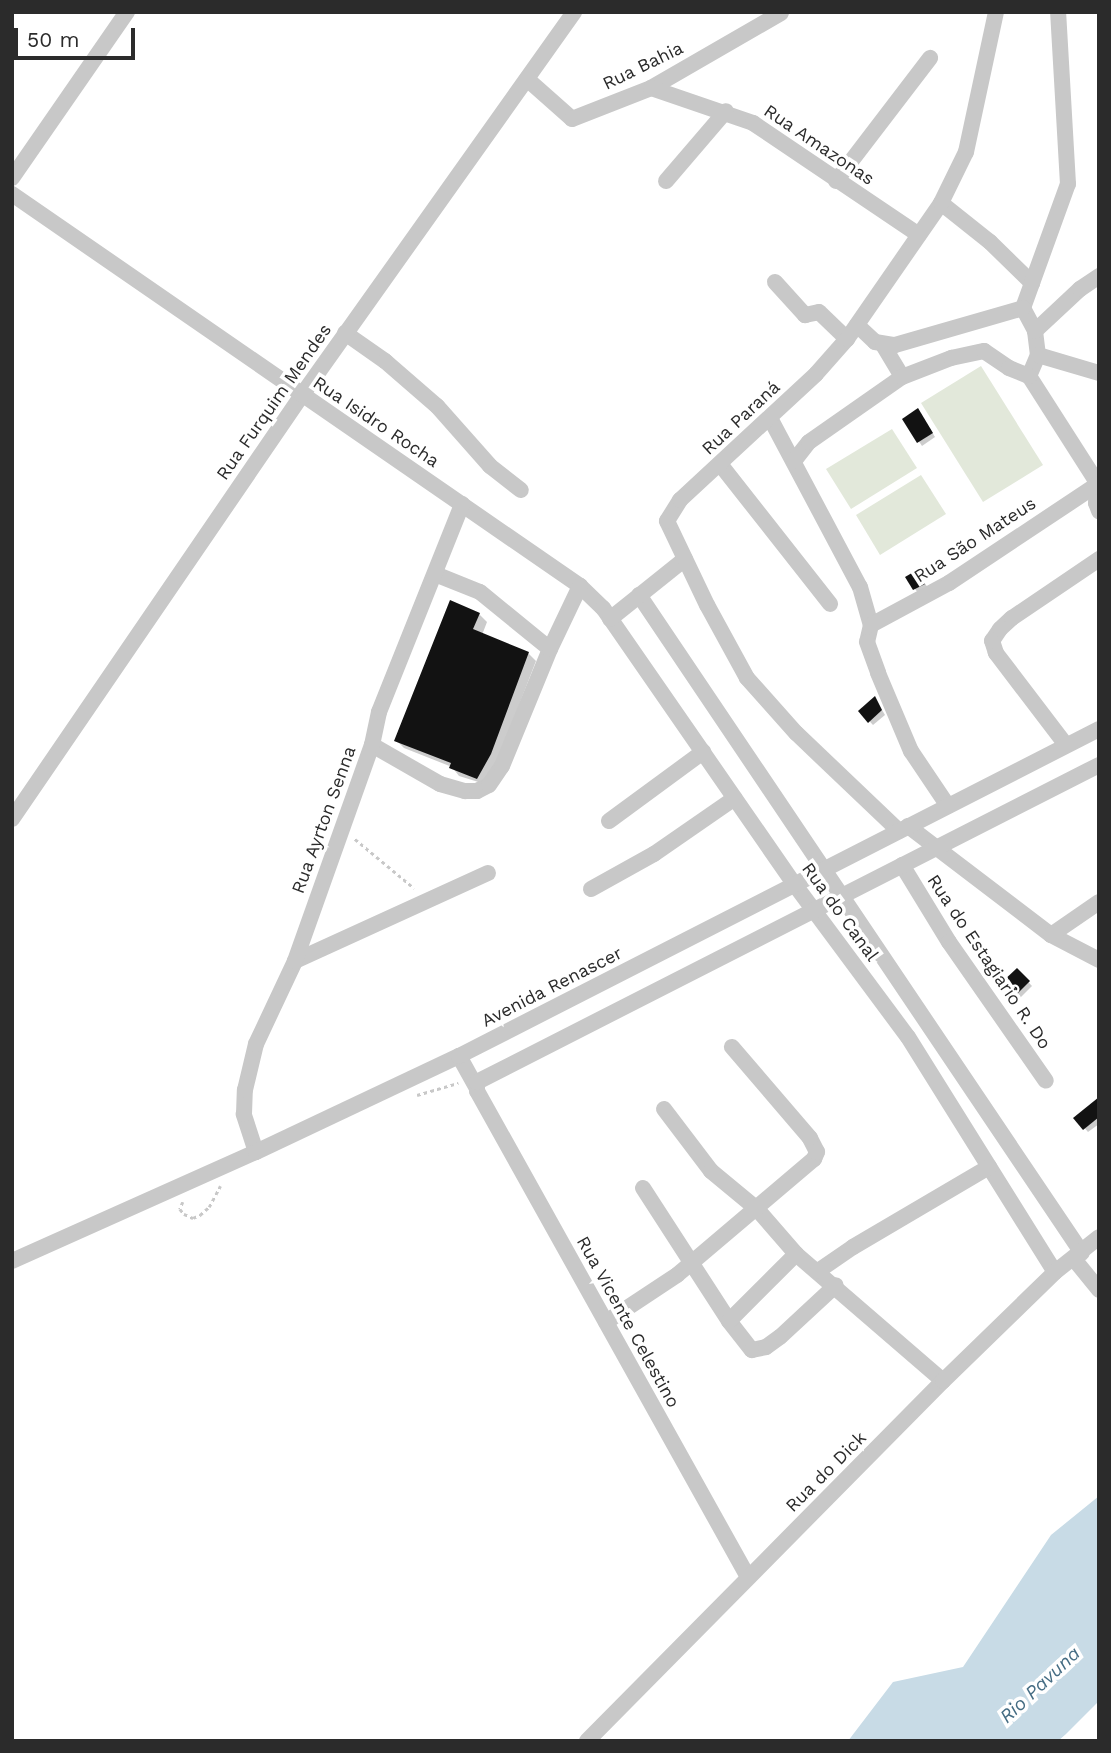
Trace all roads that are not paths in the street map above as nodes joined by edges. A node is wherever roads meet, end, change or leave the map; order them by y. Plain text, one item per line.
1 (127, 12) edge
2 (574, 12) edge
3 (996, 12) edge
4 (1058, 12) edge
5 (782, 13) edge
6 (930, 58) dead end
7 (527, 79) junction
8 (651, 88) junction
9 (726, 111) junction
10 (12, 178) edge
11 (666, 181) dead end
12 (836, 181) junction
13 (12, 194) edge
14 (941, 203) junction
15 (919, 234) junction
16 (1099, 276) edge
17 (775, 282) dead end
18 (1032, 283) junction
19 (1023, 308) junction
20 (857, 325) junction
21 (1035, 331) junction
22 (345, 333) junction
23 (847, 339) junction
24 (883, 345) junction
25 (1038, 355) junction
26 (1099, 373) edge
27 (1029, 376) junction
28 (902, 377) junction
29 (302, 395) junction
30 (770, 418) junction
31 (794, 461) junction
32 (720, 464) junction
33 (1098, 484) edge
34 (521, 490) dead end
35 (462, 504) junction
36 (1099, 511) edge
37 (685, 559) junction
38 (1099, 559) edge
39 (435, 574) junction
40 (580, 586) junction
41 (639, 595) junction
42 (830, 604) dead end
43 (610, 619) junction
44 (871, 625) junction
45 (550, 649) junction
46 (1099, 729) edge
47 (372, 745) junction
48 (1066, 745) junction
49 (703, 752) junction
50 (1099, 765) edge
51 (735, 798) junction
52 (948, 806) junction
53 (12, 819) edge
54 (609, 821) dead end
55 (904, 829) junction
56 (935, 848) junction
57 (902, 864) junction
58 (824, 870) junction
59 (488, 873) dead end
60 (795, 885) junction
61 (592, 889) dead end
62 (841, 897) junction
63 (1099, 902) edge
64 (814, 911) junction
65 (1051, 935) junction
66 (1099, 960) edge
67 (295, 961) junction
68 (732, 1047) dead end
69 (458, 1056) junction
70 (1046, 1081) dead end
71 (476, 1086) junction
72 (664, 1109) dead end
73 (256, 1152) junction
74 (989, 1167) junction
75 (643, 1188) dead end
76 (757, 1209) junction
77 (1089, 1249) edge
78 (796, 1254) junction
79 (12, 1261) edge
80 (692, 1262) junction
81 (818, 1271) junction
82 (1055, 1272) junction
83 (836, 1285) junction
84 (1099, 1290) edge
85 (729, 1321) junction
86 (606, 1322) junction
87 (943, 1381) junction
88 (748, 1577) junction
89 (587, 1741) edge

1 - 10 street
2 - 7 street, Rua Furquim Mendes
3 - 14 street, Rua Paraná
4 - 18 street
5 - 8 street, Rua Bahia
6 - 12 street
7 - 8 street, Rua Bahia
7 - 22 street, Rua Furquim Mendes
8 - 9 street, Rua Amazonas
9 - 11 street
9 - 12 street, Rua Amazonas
12 - 15 street, Rua Amazonas
13 - 29 street, Rua Isidro Rocha
14 - 15 street, Rua Paraná
14 - 18 street
15 - 20 street, Rua Paraná
16 - 21 street
17 - 23 street
18 - 19 street
19 - 21 street
19 - 24 street
20 - 23 street, Rua Paraná
20 - 24 street
21 - 25 street
22 - 29 street, Rua Furquim Mendes
22 - 34 street
23 - 30 street, Rua Paraná
24 - 28 street
25 - 26 street
25 - 27 street
27 - 28 street
27 - 33 street
28 - 31 street
29 - 35 street, Rua Isidro Rocha
29 - 53 street, Rua Furquim Mendes
30 - 31 street
30 - 32 street, Rua Paraná
31 - 44 street
32 - 37 street, Rua Paraná
32 - 42 street
33 - 36 street
33 - 44 street, Rua São Mateus
35 - 39 street, Rua Ayrton Senna
35 - 40 street, Rua Isidro Rocha
37 - 41 street
37 - 55 street, Rua Paraná
38 - 48 street
39 - 45 street
39 - 47 street, Rua Ayrton Senna
40 - 43 street, Rua do Canal
40 - 45 street
41 - 43 street
41 - 58 street
43 - 49 street, Rua do Canal
44 - 52 street
45 - 47 street
46 - 48 street, Avenida Renascer
47 - 67 street, Rua Ayrton Senna
48 - 52 street, Avenida Renascer
49 - 51 street, Rua do Canal
49 - 54 street
50 - 56 street
51 - 60 street, Rua do Canal
51 - 61 street
52 - 55 street, Avenida Renascer
55 - 56 street, Rua Paraná
55 - 58 street, Avenida Renascer
56 - 57 street
56 - 65 street, Rua Paraná
57 - 62 street
57 - 70 street, Rua do Estagiario R. Do
58 - 60 street, Avenida Renascer
58 - 62 street
59 - 67 street
60 - 64 street, Rua do Canal
60 - 69 street, Avenida Renascer
62 - 64 street
62 - 77 street
63 - 65 street
64 - 71 street
64 - 74 street, Rua do Canal
65 - 66 street, Rua Paraná
67 - 73 street, Rua Ayrton Senna
68 - 76 street
69 - 71 street, Rua Vicente Celestino
69 - 73 street, Avenida Renascer
71 - 86 street, Rua Vicente Celestino
72 - 76 street
73 - 79 street, Avenida Renascer
74 - 81 street
74 - 82 street, Rua do Canal
75 - 80 street
76 - 78 street
76 - 80 street
77 - 82 street, Rua do Dick
77 - 84 street
78 - 81 street
78 - 85 street
80 - 85 street
80 - 86 street
81 - 83 street
82 - 87 street, Rua do Dick
83 - 85 street
83 - 87 street
86 - 88 street, Rua Vicente Celestino
87 - 88 street, Rua do Dick
88 - 89 street, Rua do Dick

